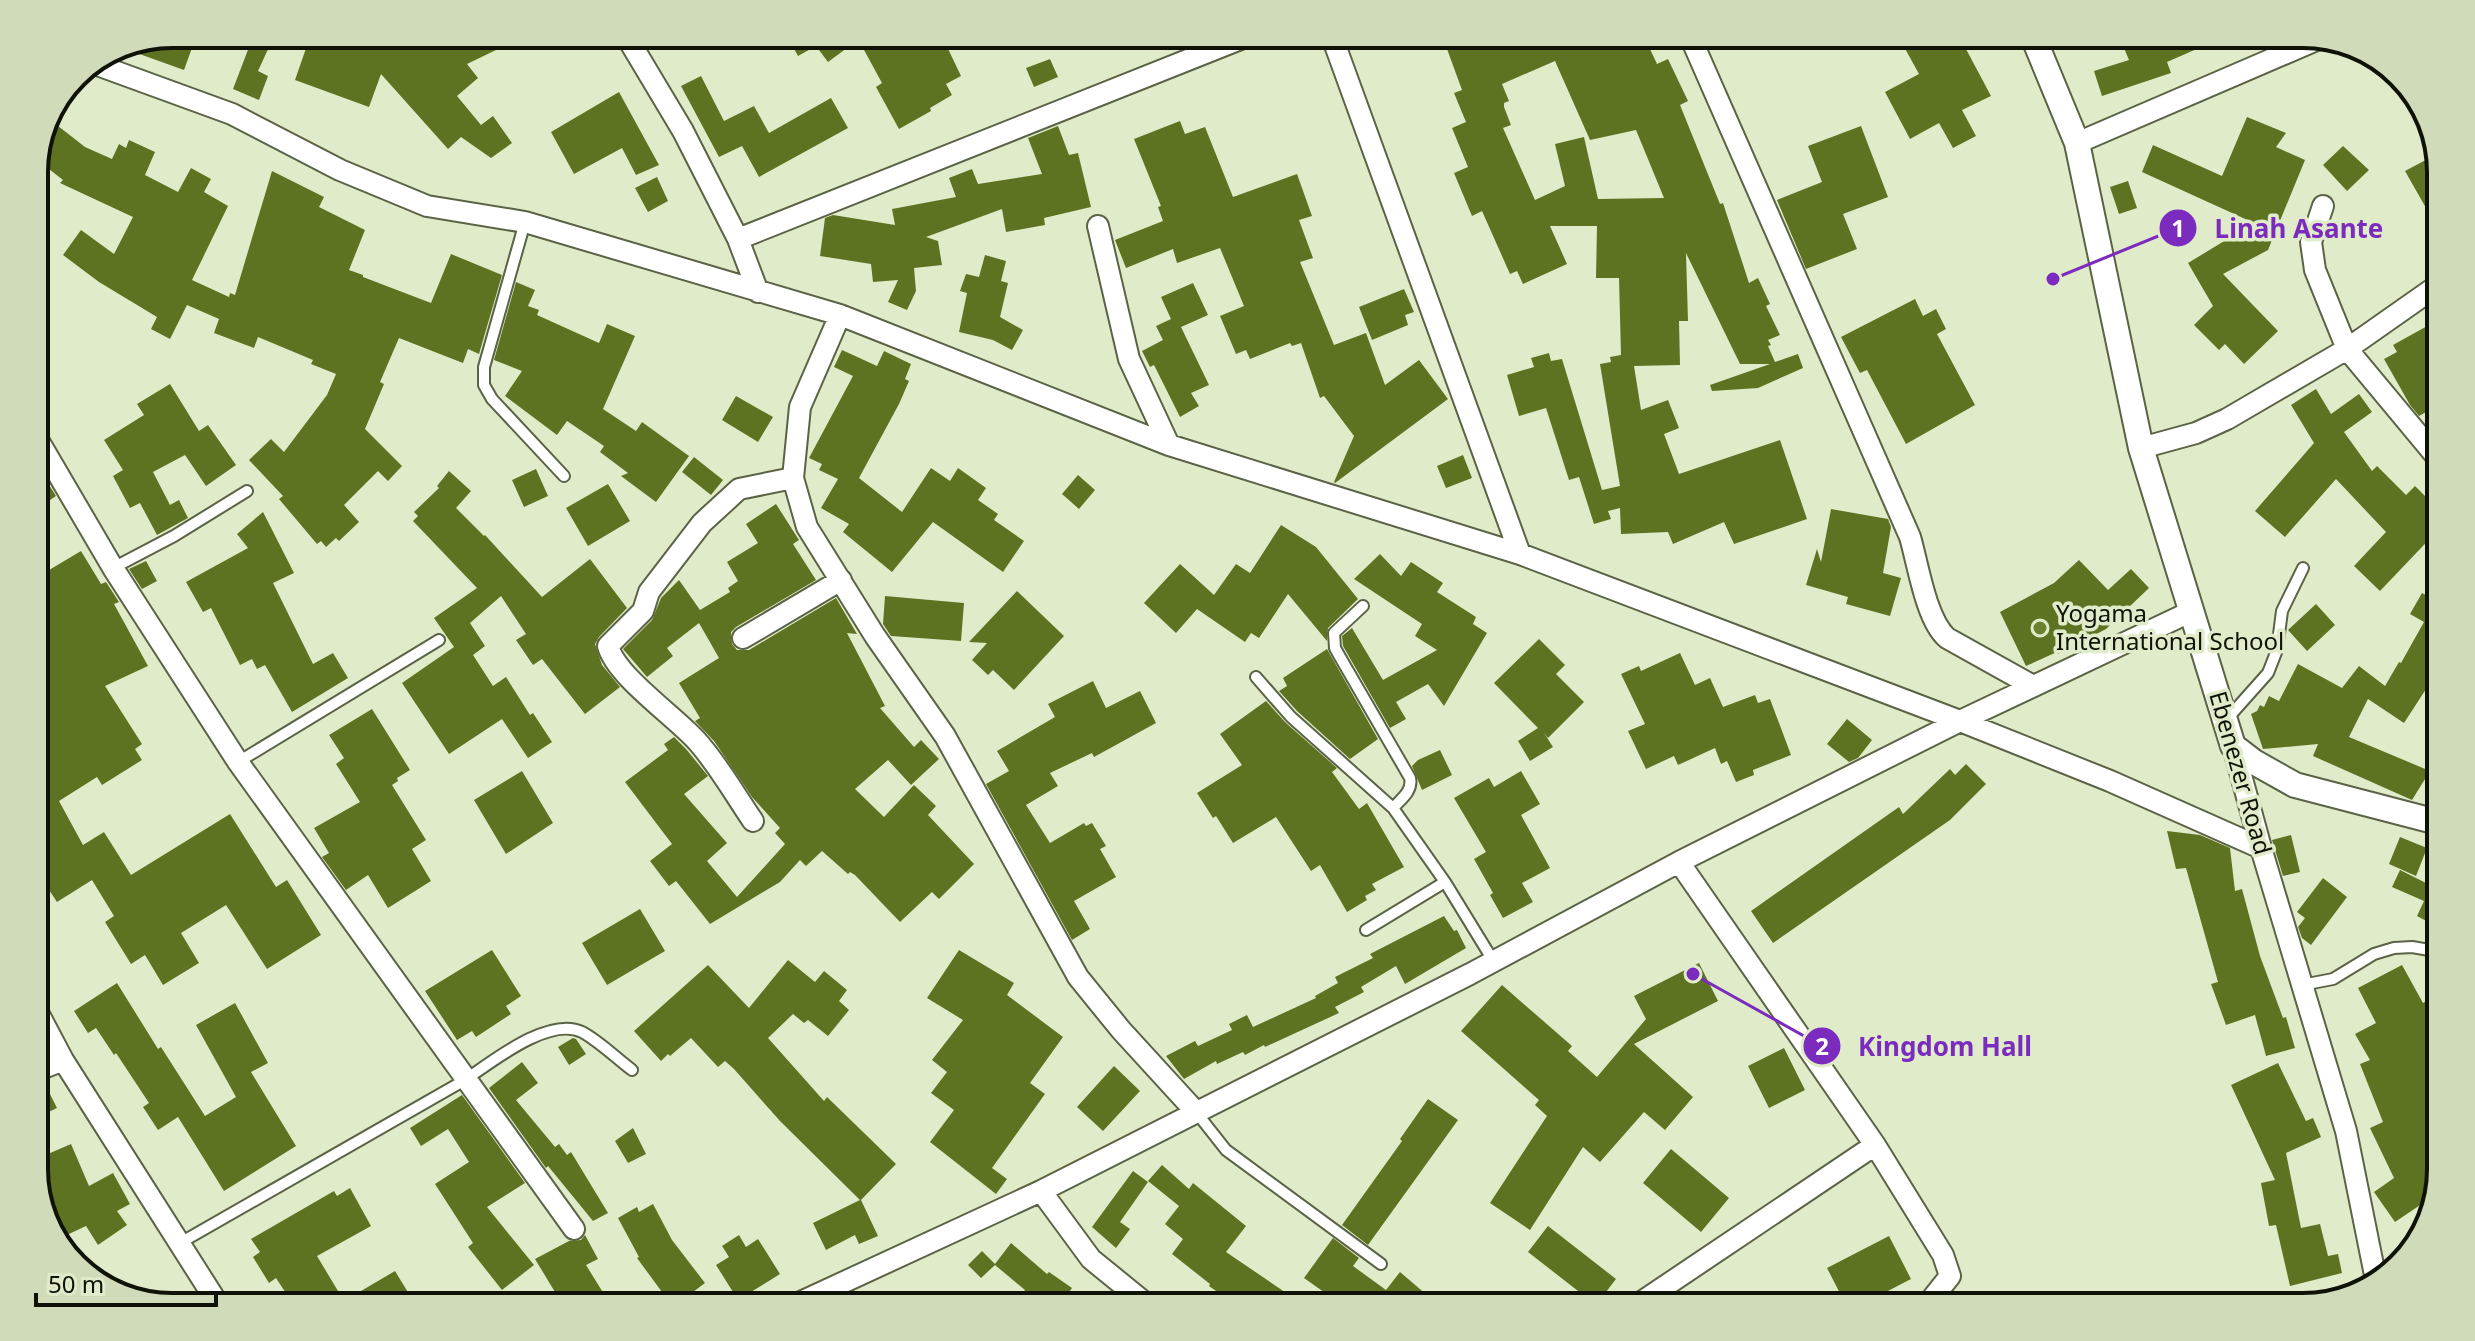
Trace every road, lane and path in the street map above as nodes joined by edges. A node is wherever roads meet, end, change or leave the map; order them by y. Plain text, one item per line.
1 (632, 48) edge
2 (1218, 48) edge
3 (1336, 48) edge
4 (1695, 48) edge
5 (2038, 48) edge
6 (2298, 48) edge
7 (105, 68) edge
8 (2077, 143) junction
9 (2323, 206) dead end
10 (525, 222) junction
11 (1098, 226) dead end
12 (738, 239) junction
13 (758, 292) junction
14 (2427, 293) edge
15 (840, 315) junction
16 (2347, 349) junction
17 (1169, 445) junction
18 (2427, 445) edge
19 (2141, 448) junction
20 (48, 457) edge
21 (564, 476) dead end
22 (793, 478) junction
23 (247, 491) dead end
24 (1520, 554) junction
25 (113, 568) junction
26 (2303, 568) dead end
27 (841, 580) junction
28 (1363, 606) dead end
29 (2192, 611) junction
30 (743, 638) dead end
31 (439, 640) dead end
32 (1256, 677) dead end
33 (2033, 686) junction
34 (1960, 721) junction
35 (2226, 721) junction
36 (2233, 746) junction
37 (238, 762) junction
38 (1393, 808) junction
39 (2427, 819) edge
40 (753, 821) dead end
41 (2261, 848) junction
42 (1679, 862) junction
43 (1445, 882) junction
44 (1366, 930) dead end
45 (2427, 950) edge
46 (1494, 962) junction
47 (2302, 985) junction
48 (48, 1032) edge
49 (63, 1060) junction
50 (48, 1066) edge
51 (632, 1070) dead end
52 (465, 1080) junction
53 (1196, 1112) junction
54 (1875, 1145) junction
55 (1041, 1191) junction
56 (574, 1229) dead end
57 (180, 1243) junction
58 (1381, 1264) dead end
59 (2374, 1270) edge
60 (211, 1293) edge
61 (822, 1293) edge
62 (1133, 1293) edge
63 (1655, 1293) edge
64 (1937, 1293) edge

1 - 12 street
2 - 12 street
3 - 24 street
4 - 33 street
5 - 8 street, Ebenezer Road
6 - 8 street
7 - 10 street
8 - 19 street, Ebenezer Road
9 - 16 street
10 - 13 street
10 - 21 lane
11 - 17 street
12 - 13 street
13 - 15 street
14 - 16 street
15 - 17 street
15 - 22 street
16 - 18 street
16 - 19 street
17 - 24 street
19 - 29 street, Ebenezer Road
20 - 25 street
22 - 27 street
22 - 40 street
23 - 25 lane
24 - 34 street
25 - 37 street
26 - 35 lane
27 - 30 street
27 - 53 street
28 - 38 lane
29 - 33 street
29 - 35 street, Ebenezer Road
31 - 37 lane
32 - 38 lane
33 - 34 street
34 - 41 street
34 - 42 street
35 - 36 street, Ebenezer Road
36 - 39 street
36 - 41 street, Ebenezer Road
37 - 52 street
38 - 43 lane
41 - 47 street, Ebenezer Road
42 - 46 street
42 - 54 street
43 - 44 lane
43 - 46 lane
45 - 47 lane
46 - 53 street
47 - 59 street, Ebenezer Road
48 - 49 street
49 - 50 street
49 - 57 street
51 - 52 lane
52 - 56 street
52 - 57 lane
53 - 55 street
53 - 58 lane
54 - 63 street
54 - 64 street
55 - 61 street
55 - 62 street
57 - 60 street

